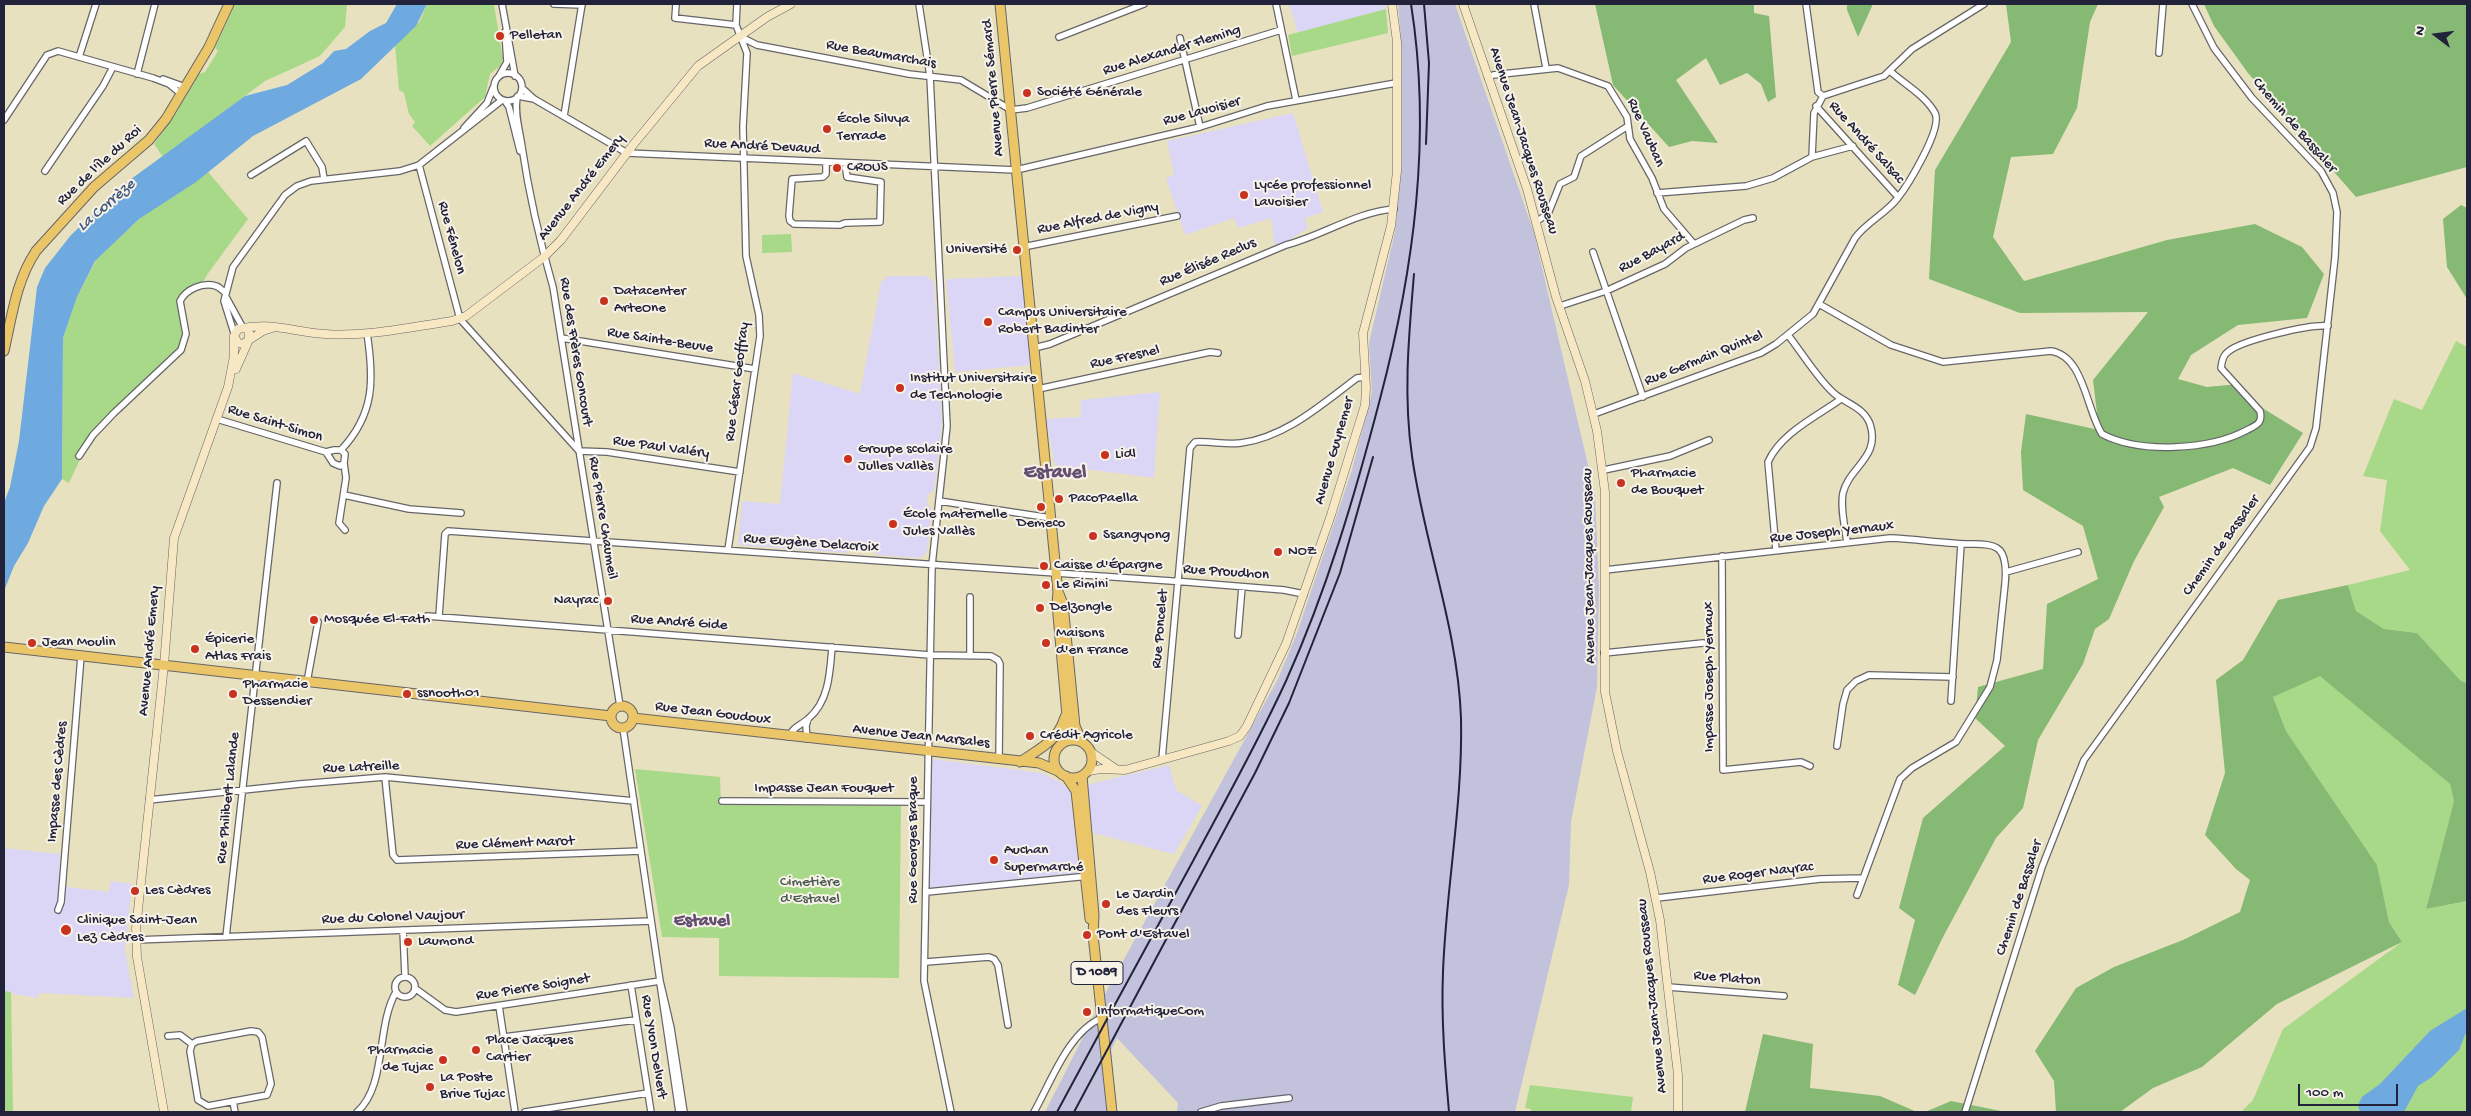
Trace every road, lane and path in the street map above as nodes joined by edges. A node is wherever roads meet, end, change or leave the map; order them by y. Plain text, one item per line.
1 (96, 4) edge
2 (156, 4) edge
3 (229, 4) edge
4 (502, 4) edge
5 (554, 4) edge
6 (582, 4) edge
7 (676, 4) edge
8 (737, 4) edge
9 (791, 4) edge
10 (919, 4) edge
11 (1000, 4) edge
12 (1144, 4) edge
13 (1276, 4) edge
14 (1392, 4) edge
15 (1463, 4) edge
16 (1534, 4) edge
17 (1806, 4) edge
18 (1984, 4) edge
19 (2163, 4) edge
20 (2192, 4) edge
21 (504, 18) junction
22 (736, 25) junction
23 (1281, 30) junction
24 (1059, 36) dead end
25 (741, 38) junction
26 (1180, 38) dead end
27 (2159, 53) dead end
28 (80, 57) junction
29 (1187, 60) junction
30 (112, 67) junction
31 (1546, 68) junction
32 (1890, 71) junction
33 (137, 74) junction
34 (515, 76) junction
35 (930, 76) junction
36 (498, 77) junction
37 (1488, 78) junction
38 (1396, 83) junction
39 (494, 87) junction
40 (522, 88) junction
41 (183, 91) junction
42 (1822, 96) junction
43 (518, 97) junction
44 (534, 99) junction
45 (503, 100) junction
46 (1296, 100) junction
47 (1816, 106) junction
48 (1012, 110) junction
49 (564, 116) junction
50 (4, 120) edge
51 (1628, 126) junction
52 (1200, 127) junction
53 (462, 130) junction
54 (1853, 146) junction
55 (627, 153) junction
56 (522, 155) junction
57 (1812, 157) junction
58 (745, 160) junction
59 (826, 162) junction
60 (845, 163) junction
61 (418, 165) junction
62 (934, 167) junction
63 (1016, 170) junction
64 (45, 171) dead end
65 (250, 175) dead end
66 (324, 179) junction
67 (1657, 194) junction
68 (1898, 197) junction
69 (1394, 210) junction
70 (1177, 216) dead end
71 (1753, 218) dead end
72 (1537, 221) junction
73 (1694, 244) junction
74 (1023, 247) junction
75 (1593, 252) dead end
76 (544, 257) junction
77 (1606, 291) junction
78 (226, 295) junction
79 (1819, 304) junction
80 (1560, 306) junction
81 (460, 319) junction
82 (2328, 326) junction
83 (275, 327) junction
84 (245, 328) junction
85 (367, 333) junction
86 (1788, 335) junction
87 (234, 336) junction
88 (561, 338) junction
89 (248, 341) junction
90 (1034, 348) junction
91 (4, 351) edge
92 (1218, 353) dead end
93 (755, 369) junction
94 (232, 374) junction
95 (1365, 377) junction
96 (1038, 389) junction
97 (1643, 397) junction
98 (1841, 399) junction
99 (1594, 414) junction
100 (217, 420) junction
101 (1709, 440) dead end
102 (341, 450) junction
103 (579, 451) junction
104 (326, 452) junction
105 (79, 456) dead end
106 (344, 464) junction
107 (1604, 470) junction
108 (740, 472) junction
109 (278, 483) dead end
110 (344, 496) junction
111 (940, 501) junction
112 (461, 513) dead end
113 (1051, 518) junction
114 (345, 530) dead end
115 (594, 541) junction
116 (1847, 542) junction
117 (1961, 544) junction
118 (728, 550) junction
119 (1776, 550) junction
120 (2078, 552) dead end
121 (1722, 556) junction
122 (932, 565) junction
123 (1605, 570) junction
124 (2006, 572) junction
125 (1056, 574) junction
126 (1178, 582) junction
127 (1242, 587) junction
128 (1058, 592) junction
129 (1304, 594) junction
130 (970, 597) dead end
131 (427, 616) dead end
132 (439, 616) junction
133 (318, 622) dead end
134 (607, 630) junction
135 (1238, 635) dead end
136 (1703, 643) dead end
137 (4, 647) edge
138 (832, 647) junction
139 (1604, 653) junction
140 (930, 655) junction
141 (81, 656) junction
142 (970, 656) junction
143 (164, 665) junction
144 (256, 676) junction
145 (1953, 677) junction
146 (306, 682) junction
147 (1951, 700) dead end
148 (620, 706) junction
149 (1067, 709) junction
150 (611, 716) junction
151 (634, 718) junction
152 (808, 719) junction
153 (623, 728) junction
154 (789, 737) junction
155 (804, 738) junction
156 (1064, 742) junction
157 (1082, 742) junction
158 (1837, 746) dead end
159 (1056, 750) junction
160 (928, 752) junction
161 (1091, 752) junction
162 (1162, 759) junction
163 (999, 760) junction
164 (1020, 762) junction
165 (1039, 763) junction
166 (1810, 766) dead end
167 (1120, 771) junction
168 (1085, 773) junction
169 (1062, 774) junction
170 (385, 777) junction
171 (242, 791) junction
172 (149, 800) junction
173 (634, 801) junction
174 (722, 801) dead end
175 (926, 802) junction
176 (641, 851) junction
177 (1087, 876) junction
178 (1863, 878) junction
179 (927, 892) junction
180 (1857, 895) dead end
181 (1657, 898) junction
182 (58, 910) dead end
183 (652, 921) junction
184 (403, 930) junction
185 (226, 936) junction
186 (136, 940) junction
187 (926, 962) junction
188 (405, 976) junction
189 (660, 981) junction
190 (631, 985) junction
191 (1668, 987) junction
192 (416, 989) junction
193 (396, 992) junction
194 (1784, 996) dead end
195 (499, 1006) junction
196 (1102, 1018) junction
197 (636, 1020) junction
198 (1008, 1025) dead end
199 (168, 1036) dead end
200 (504, 1038) junction
201 (192, 1044) junction
202 (648, 1093) junction
203 (1289, 1098) dead end
204 (233, 1102) junction
205 (164, 1112) edge
206 (235, 1112) edge
207 (358, 1112) edge
208 (515, 1112) edge
209 (525, 1112) edge
210 (651, 1112) edge
211 (679, 1112) edge
212 (684, 1112) edge
213 (952, 1112) edge
214 (1034, 1112) edge
215 (1112, 1112) edge
216 (1201, 1112) edge
217 (1678, 1112) edge
218 (1965, 1112) edge

1 - 28 street
2 - 33 street
3 - 41 main road, Rue de l'Île du Roi
4 - 21 street
5 - 6 street
6 - 49 street
7 - 22 street
8 - 22 street
9 - 25 main road, Avenue André Emery
10 - 35 street, Rue Georges Braque
11 - 48 main road, Avenue Pierre Sémard
12 - 24 street
13 - 23 street
14 - 38 main road, Avenue Guynemer
15 - 37 main road, Avenue Jean-Jacques Rousseau
16 - 31 street
17 - 42 street
18 - 32 street
19 - 27 street
20 - 82 street, Chemin de Bassaler
21 - 34 street
21 - 36 street
22 - 25 street, Rue César Geoffray
23 - 29 street, Rue Alexander Fleming
23 - 46 street
25 - 35 street, Rue Beaumarchais
25 - 55 main road, Avenue André Emery
25 - 58 street, Rue César Geoffray
26 - 29 street
28 - 30 street
28 - 50 street
29 - 48 street, Rue Alexander Fleming
29 - 52 street
30 - 33 street
30 - 64 street
31 - 37 street, Rue Vauban
31 - 51 street, Rue Vauban
32 - 42 street
32 - 68 street, Rue Germain Quintel
33 - 41 street
34 - 36 street
34 - 40 street
35 - 48 street, Rue Beaumarchais
35 - 62 street, Rue Georges Braque
36 - 39 street
37 - 72 main road, Avenue Jean-Jacques Rousseau
38 - 46 street, Rue Lavoisier
38 - 69 main road, Avenue Guynemer
39 - 45 street
39 - 53 street
40 - 43 street
40 - 44 street
41 - 91 main road, Rue de l'Île du Roi
42 - 47 street
43 - 44 street
43 - 45 street
43 - 56 street
44 - 49 street
45 - 53 street
45 - 56 street
46 - 52 street, Rue Lavoisier
47 - 54 street, Rue André Salsac
47 - 57 street
48 - 63 main road, Avenue Pierre Sémard
49 - 55 street
51 - 67 street, Rue Vauban
51 - 72 street
52 - 63 street, Rue Lavoisier
53 - 61 street
54 - 57 street
54 - 68 street, Rue André Salsac
55 - 58 street, Rue André Devaud
55 - 76 main road, Avenue André Emery
56 - 76 street, Rue des Frères Goncourt
57 - 67 street
58 - 59 street, Rue André Devaud
58 - 93 street, Rue César Geoffray
59 - 60 street, Rue André Devaud
59 - 60 street
60 - 62 street, Rue André Devaud
61 - 66 street
61 - 81 street, Rue Fénelon
62 - 63 street, Rue André Devaud
62 - 111 street, Rue Georges Braque
63 - 74 main road, Avenue Pierre Sémard
65 - 66 street
66 - 78 street
67 - 73 street, Rue Vauban
68 - 79 street, Rue Germain Quintel
69 - 90 street, Rue Élisée Reclus
69 - 95 main road, Avenue Guynemer
70 - 74 street, Rue Alfred de Vigny
71 - 73 street, Rue Bayard
72 - 80 main road, Avenue Jean-Jacques Rousseau
73 - 77 street, Rue Bayard
74 - 90 main road, Avenue Pierre Sémard
75 - 77 street
76 - 81 main road, Avenue André Emery
76 - 88 street, Rue des Frères Goncourt
77 - 80 street, Rue Bayard
77 - 97 street
78 - 84 street
78 - 87 street
78 - 105 street
79 - 82 street
79 - 86 street, Rue Germain Quintel
80 - 99 main road, Avenue Jean-Jacques Rousseau
81 - 85 main road, Avenue André Emery
81 - 103 street, Rue Pierre Chaumeil
82 - 218 street, Chemin de Bassaler
83 - 84 main road, Avenue André Emery
83 - 85 main road, Avenue André Emery
83 - 89 main road
84 - 87 main road
84 - 89 main road
85 - 102 street
86 - 97 street, Rue Germain Quintel
86 - 98 street
87 - 89 main road
87 - 94 main road, Avenue André Emery
88 - 93 street, Rue Sainte-Beuve
88 - 103 street, Rue des Frères Goncourt
89 - 94 main road, Avenue André Emery
90 - 96 main road, Avenue Pierre Sémard
92 - 96 street, Rue Fresnel
93 - 108 street, Rue César Geoffray
94 - 100 main road, Avenue André Emery
95 - 126 street, Rue Poncelet
95 - 129 main road, Avenue Guynemer
96 - 113 main road, Avenue Pierre Sémard
97 - 99 street, Rue Germain Quintel
98 - 116 street
98 - 119 street
99 - 107 main road, Avenue Jean-Jacques Rousseau
100 - 104 street, Rue Saint-Simon
100 - 143 main road, Avenue André Emery
101 - 107 street
102 - 104 street
102 - 106 street
103 - 108 street, Rue Paul Valéry
103 - 115 street, Rue Pierre Chaumeil
104 - 106 street
106 - 110 street
107 - 123 main road, Avenue Jean-Jacques Rousseau
108 - 118 street, Rue César Geoffray
109 - 144 street, Rue Philibert Lalande
110 - 112 street
110 - 114 street
111 - 113 street
111 - 122 street, Rue Georges Braque
113 - 125 main road, Avenue Pierre Sémard
115 - 118 street, Rue Eugène Delacroix
115 - 132 street, Rue Eugène Delacroix
115 - 134 street, Rue Pierre Chaumeil
116 - 117 street, Rue Joseph Yernaux
116 - 119 street, Rue Joseph Yernaux
117 - 124 street, Rue Joseph Yernaux
117 - 145 street
118 - 122 street, Rue Eugène Delacroix
119 - 121 street, Rue Joseph Yernaux
120 - 124 street
121 - 123 street, Rue Joseph Yernaux
121 - 166 street, Impasse Joseph Yernaux
122 - 125 street, Rue Eugène Delacroix
122 - 140 street, Rue Georges Braque
123 - 139 main road, Avenue Jean-Jacques Rousseau
124 - 178 street, Rue Joseph Yernaux
125 - 126 street, Rue Proudhon
125 - 128 main road, Avenue Pierre Sémard
126 - 127 street, Rue Proudhon
126 - 162 street, Rue Poncelet
127 - 129 street, Rue Proudhon
127 - 135 street
128 - 149 main road
128 - 157 main road
129 - 162 main road, Avenue Guynemer
130 - 142 street
131 - 132 street, Rue André Gide
132 - 134 street, Rue André Gide
133 - 146 street
134 - 138 street, Rue André Gide
134 - 148 street, Rue Pierre Chaumeil
136 - 139 street
137 - 141 main road
138 - 140 street, Rue André Gide
138 - 152 street, Rue Jean Goudoux
139 - 181 main road, Avenue Jean-Jacques Rousseau
140 - 142 street, Rue André Gide
140 - 160 street, Rue Georges Braque
141 - 143 main road
141 - 182 street, Impasse des Cèdres
142 - 163 street, Rue André Gide
143 - 144 main road
143 - 172 main road, Avenue André Emery
144 - 146 main road
144 - 171 street, Rue Philibert Lalande
145 - 147 street
145 - 158 street
146 - 150 main road
148 - 150 main road
148 - 151 main road
149 - 156 main road
149 - 164 main road
150 - 153 main road
151 - 153 main road
151 - 154 main road, Rue Jean Goudoux
152 - 154 street, Rue Jean Goudoux
152 - 155 street
153 - 173 street
154 - 155 main road, Rue Jean Goudoux
155 - 160 main road, Avenue Jean Marsales
156 - 157 main road
156 - 159 main road
157 - 161 main road
159 - 165 main road
159 - 169 main road
160 - 163 main road, Avenue Jean Marsales
160 - 175 street, Rue Georges Braque
161 - 167 main road
161 - 168 main road
162 - 167 main road, Avenue Guynemer
163 - 164 main road, Avenue Jean Marsales
164 - 165 main road, Avenue Jean Marsales
165 - 169 main road, Avenue Jean Marsales
167 - 168 main road, Avenue Guynemer
168 - 169 main road
168 - 177 main road, D 1089
169 - 177 main road, D 1089
170 - 171 street, Rue Latreille
170 - 173 street, Rue Latreille
170 - 176 street, Rue Clément Marot
171 - 172 street, Rue Latreille
171 - 185 street, Rue Philibert Lalande
172 - 186 main road, Avenue André Emery
173 - 176 street
174 - 175 street, Impasse Jean Fouquet
175 - 179 street, Rue Georges Braque
176 - 183 street
177 - 179 street
177 - 196 main road, D 1089
178 - 180 street
178 - 181 street, Rue Roger Nayrac
179 - 187 street, Rue Georges Braque
181 - 191 main road, Avenue Jean-Jacques Rousseau
183 - 184 street, Rue du Colonel Vaujour
183 - 189 street
184 - 185 street, Rue du Colonel Vaujour
184 - 188 street
185 - 186 street, Rue du Colonel Vaujour
186 - 205 main road, Avenue André Emery
187 - 198 street
187 - 213 street, Rue Georges Braque
188 - 192 street
188 - 193 street
189 - 190 street, Rue Pierre Soignet
189 - 211 street
189 - 212 street
190 - 195 street, Rue Pierre Soignet
190 - 197 street, Rue Yvon Delvert
191 - 194 street, Rue Platon
191 - 217 main road, Avenue Jean-Jacques Rousseau
192 - 193 street
192 - 195 street, Rue Pierre Soignet
193 - 207 street
195 - 200 street
196 - 214 street
196 - 215 main road, D 1089
197 - 200 street
197 - 202 street, Rue Yvon Delvert
199 - 201 street
200 - 208 street
201 - 204 street
201 - 204 street
202 - 209 street
202 - 210 street, Rue Yvon Delvert
203 - 216 street
204 - 206 street

